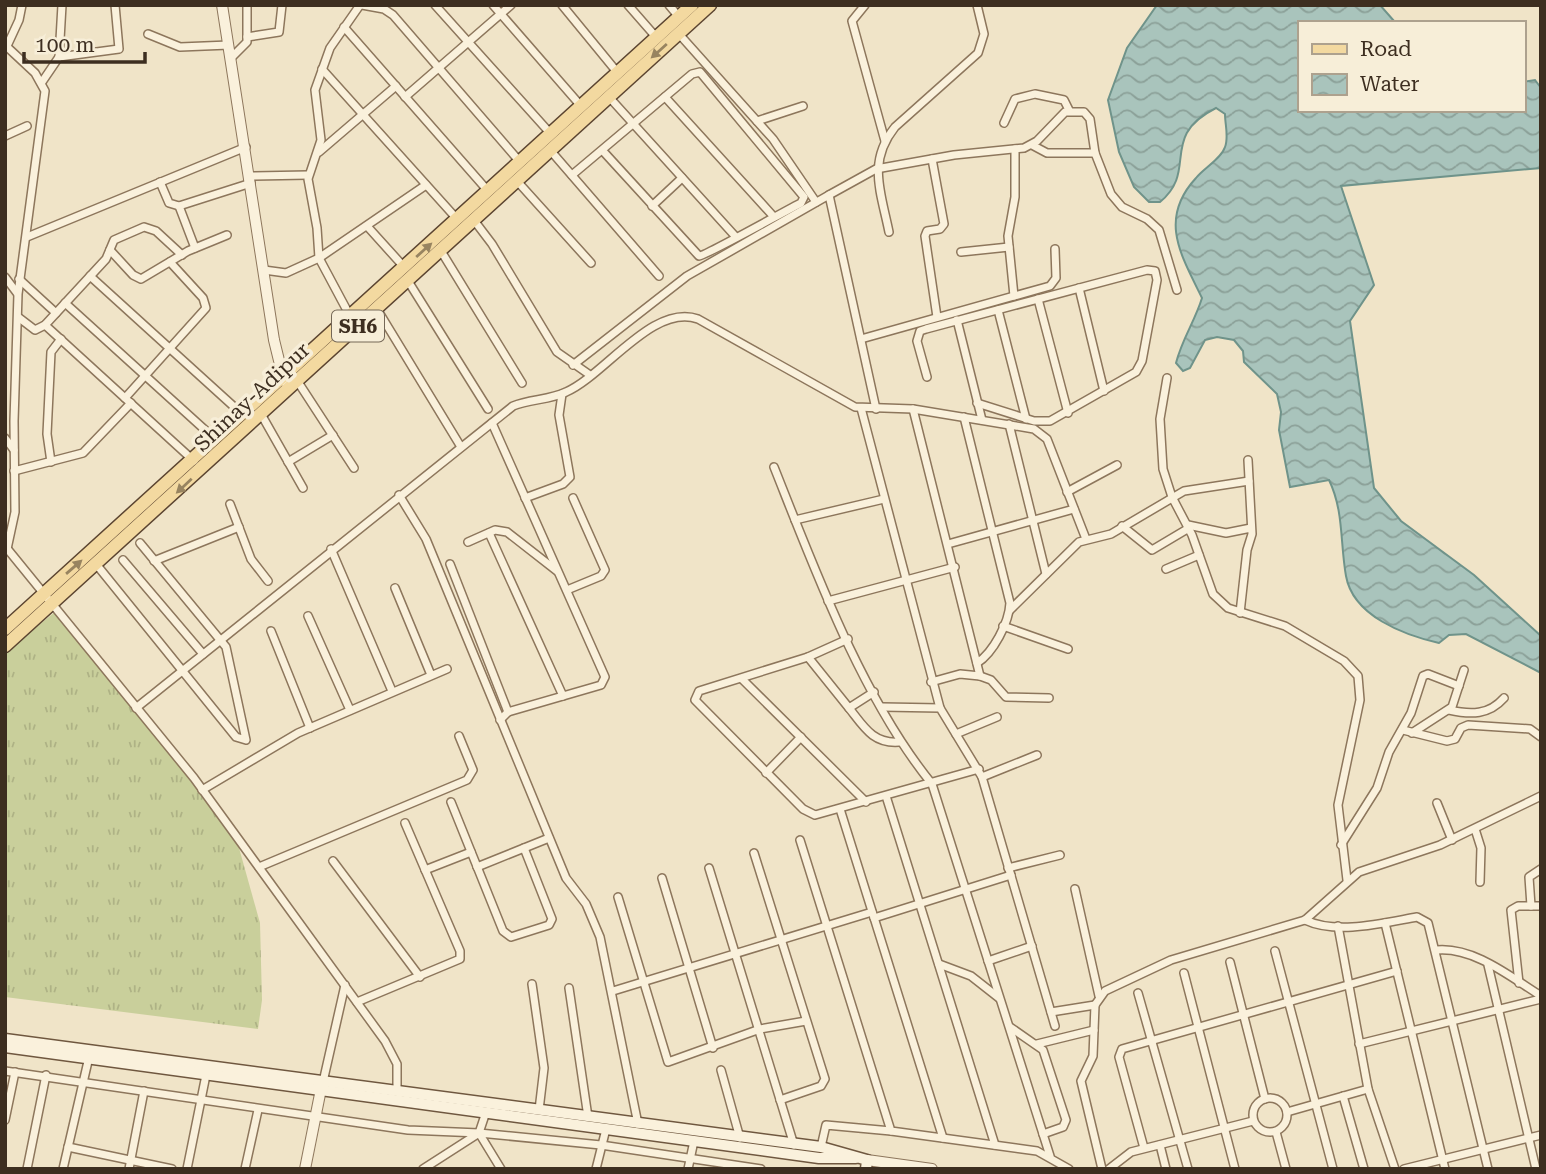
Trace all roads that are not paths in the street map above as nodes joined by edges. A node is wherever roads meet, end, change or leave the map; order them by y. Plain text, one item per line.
1 (22, 5) edge
2 (62, 5) edge
3 (115, 5) edge
4 (222, 5) edge
5 (247, 5) edge
6 (282, 5) edge
7 (361, 5) edge
8 (435, 5) edge
9 (493, 5) edge
10 (511, 5) edge
11 (562, 5) edge
12 (628, 5) edge
13 (669, 5) edge
14 (692, 5) edge
15 (710, 5) edge
16 (865, 5) edge
17 (977, 5) edge
18 (386, 7) edge
19 (501, 15) junction
20 (679, 17) junction
21 (344, 27) junction
22 (148, 34) dead end
23 (679, 34) junction
24 (247, 37) junction
25 (656, 37) junction
26 (468, 42) junction
27 (6, 45) edge
28 (229, 45) junction
29 (59, 57) junction
30 (231, 58) junction
31 (439, 68) junction
32 (322, 69) junction
33 (617, 72) junction
34 (42, 82) junction
35 (396, 86) junction
36 (405, 97) junction
37 (609, 97) junction
38 (665, 97) junction
39 (580, 106) junction
40 (803, 106) dead end
41 (1069, 110) junction
42 (363, 115) junction
43 (757, 121) junction
44 (1004, 123) dead end
45 (633, 124) junction
46 (27, 126) dead end
47 (550, 133) junction
48 (5, 136) edge
49 (885, 141) junction
50 (1032, 145) junction
51 (246, 147) junction
52 (1015, 149) junction
53 (550, 150) junction
54 (602, 150) junction
55 (1095, 153) junction
56 (316, 154) junction
57 (932, 159) junction
58 (520, 162) junction
59 (876, 169) junction
60 (308, 175) junction
61 (572, 175) junction
62 (682, 178) junction
63 (251, 179) junction
64 (517, 181) junction
65 (160, 182) junction
66 (426, 185) junction
67 (488, 191) junction
68 (829, 195) junction
69 (817, 202) junction
70 (178, 206) junction
71 (652, 206) junction
72 (466, 217) junction
73 (774, 217) junction
74 (367, 226) junction
75 (889, 232) dead end
76 (227, 236) dead end
77 (735, 236) junction
78 (27, 237) junction
79 (1009, 247) junction
80 (195, 248) junction
81 (1055, 249) dead end
82 (110, 250) junction
83 (441, 251) junction
84 (961, 252) dead end
85 (182, 255) junction
86 (319, 258) junction
87 (170, 262) junction
88 (591, 263) dead end
89 (405, 267) junction
90 (264, 270) junction
91 (90, 276) junction
92 (659, 276) dead end
93 (5, 277) edge
94 (19, 279) junction
95 (408, 281) junction
96 (1079, 288) junction
97 (1177, 290) dead end
98 (18, 294) junction
99 (1014, 296) junction
100 (1038, 299) junction
101 (65, 303) junction
102 (377, 309) junction
103 (998, 310) junction
104 (56, 313) junction
105 (351, 316) junction
106 (18, 317) junction
107 (937, 317) junction
108 (957, 320) junction
109 (45, 325) junction
110 (861, 338) junction
111 (61, 339) junction
112 (170, 350) junction
113 (573, 365) junction
114 (145, 376) junction
115 (590, 376) junction
116 (927, 377) dead end
117 (1167, 378) dead end
118 (290, 383) junction
119 (522, 383) dead end
120 (1104, 391) junction
121 (562, 394) junction
122 (128, 401) junction
123 (977, 403) junction
124 (861, 408) junction
125 (488, 409) dead end
126 (876, 409) junction
127 (913, 409) junction
128 (1068, 413) junction
129 (242, 414) junction
130 (261, 414) junction
131 (964, 417) junction
132 (1026, 419) junction
133 (982, 420) junction
134 (492, 423) junction
135 (1009, 424) junction
136 (333, 435) junction
137 (5, 438) edge
138 (216, 440) junction
139 (461, 447) junction
140 (14, 450) junction
141 (1248, 460) dead end
142 (194, 461) junction
143 (288, 461) junction
144 (51, 463) junction
145 (1117, 466) dead end
146 (774, 467) dead end
147 (354, 468) dead end
148 (15, 471) junction
149 (1249, 481) junction
150 (303, 488) dead end
151 (1068, 492) junction
152 (399, 495) junction
153 (1172, 496) junction
154 (525, 498) junction
155 (573, 498) dead end
156 (884, 499) junction
157 (230, 504) dead end
158 (1074, 509) junction
159 (795, 520) junction
160 (1033, 521) junction
161 (1122, 526) junction
162 (1189, 526) junction
163 (239, 527) junction
164 (1251, 528) junction
165 (992, 532) junction
166 (489, 533) junction
167 (1086, 539) junction
168 (140, 542) dead end
169 (468, 542) dead end
170 (948, 544) junction
171 (6, 548) edge
172 (331, 549) junction
173 (1199, 555) junction
174 (123, 560) dead end
175 (154, 561) junction
176 (96, 564) junction
177 (450, 564) dead end
178 (955, 567) junction
179 (1166, 569) dead end
180 (559, 573) junction
181 (1046, 574) junction
182 (905, 580) junction
183 (268, 581) dead end
184 (395, 588) dead end
185 (567, 590) junction
186 (46, 599) junction
187 (828, 601) junction
188 (1010, 610) junction
189 (1240, 613) junction
190 (309, 616) dead end
191 (1003, 626) junction
192 (5, 629) edge
193 (271, 631) dead end
194 (221, 639) junction
195 (848, 639) junction
196 (5, 646) edge
197 (1068, 649) dead end
198 (204, 653) junction
199 (808, 657) junction
200 (977, 663) junction
201 (447, 669) dead end
202 (1464, 670) dead end
203 (182, 671) junction
204 (431, 675) junction
205 (980, 676) junction
206 (742, 679) junction
207 (931, 682) junction
208 (1459, 687) junction
209 (392, 691) junction
210 (874, 692) junction
211 (563, 696) junction
212 (1049, 698) dead end
213 (1504, 698) dead end
214 (882, 707) junction
215 (136, 708) junction
216 (849, 708) junction
217 (940, 708) junction
218 (349, 710) junction
219 (1449, 710) junction
220 (508, 712) junction
221 (997, 717) dead end
222 (500, 720) junction
223 (310, 728) junction
224 (1403, 730) junction
225 (1412, 733) junction
226 (956, 734) junction
227 (459, 736) dead end
228 (801, 737) junction
229 (1541, 737) edge
230 (899, 742) junction
231 (1037, 755) dead end
232 (766, 773) junction
233 (980, 773) junction
234 (932, 784) junction
235 (202, 790) junction
236 (886, 796) junction
237 (1541, 796) edge
238 (451, 802) dead end
239 (866, 802) junction
240 (1437, 803) dead end
241 (840, 809) junction
242 (405, 823) dead end
243 (1475, 829) junction
244 (549, 838) junction
245 (800, 840) dead end
246 (1452, 840) junction
247 (1342, 845) junction
248 (524, 848) junction
249 (471, 852) junction
250 (754, 853) dead end
251 (1060, 855) dead end
252 (333, 861) dead end
253 (259, 867) junction
254 (477, 867) junction
255 (709, 868) dead end
256 (1541, 869) edge
257 (425, 870) junction
258 (1009, 872) junction
259 (662, 878) dead end
260 (1347, 880) junction
261 (1480, 882) dead end
262 (1075, 889) dead end
263 (965, 890) junction
264 (618, 897) dead end
265 (920, 904) junction
266 (1531, 906) junction
267 (1541, 906) edge
268 (873, 915) junction
269 (1305, 920) junction
270 (1385, 923) junction
271 (826, 925) junction
272 (1338, 926) junction
273 (781, 939) junction
274 (1032, 946) junction
275 (1437, 950) junction
276 (1275, 951) dead end
277 (735, 953) junction
278 (988, 961) junction
279 (1230, 962) dead end
280 (939, 964) junction
281 (1488, 965) junction
282 (689, 968) junction
283 (1397, 971) junction
284 (1184, 973) dead end
285 (420, 977) junction
286 (644, 982) junction
287 (1519, 983) junction
288 (532, 984) dead end
289 (345, 985) junction
290 (1348, 985) junction
291 (569, 988) dead end
292 (613, 991) junction
293 (1138, 993) dead end
294 (1099, 996) junction
295 (1000, 998) junction
296 (357, 1002) junction
297 (1289, 1002) junction
298 (1095, 1005) junction
299 (1498, 1007) junction
300 (1051, 1012) junction
301 (1243, 1014) junction
302 (1453, 1019) junction
303 (806, 1021) junction
304 (1055, 1026) dead end
305 (1010, 1027) junction
306 (1197, 1027) junction
307 (760, 1030) junction
308 (1094, 1030) junction
309 (1412, 1030) junction
310 (5, 1039) edge
311 (1151, 1040) junction
312 (1037, 1044) junction
313 (1359, 1044) junction
314 (5, 1047) edge
315 (713, 1048) junction
316 (90, 1054) junction
317 (721, 1070) dead end
318 (5, 1071) edge
319 (15, 1072) junction
320 (206, 1074) junction
321 (46, 1075) junction
322 (84, 1081) junction
323 (322, 1086) junction
324 (1368, 1089) junction
325 (144, 1091) junction
326 (397, 1091) junction
327 (1343, 1096) junction
328 (1265, 1098) junction
329 (202, 1100) junction
330 (780, 1100) junction
331 (1316, 1104) junction
332 (258, 1110) junction
333 (539, 1110) junction
334 (486, 1112) junction
335 (1287, 1112) junction
336 (315, 1117) junction
337 (588, 1117) junction
338 (5, 1120) edge
339 (1253, 1121) junction
340 (638, 1125) junction
341 (606, 1129) junction
342 (1225, 1129) junction
343 (891, 1131) junction
344 (1276, 1132) junction
345 (480, 1133) junction
346 (1043, 1135) junction
347 (1541, 1135) edge
348 (740, 1138) junction
349 (943, 1138) junction
350 (1529, 1138) junction
351 (1180, 1140) junction
352 (694, 1141) junction
353 (1160, 1144) junction
354 (601, 1145) junction
355 (794, 1145) junction
356 (995, 1145) junction
357 (68, 1147) junction
358 (821, 1147) junction
359 (1144, 1148) junction
360 (1483, 1149) junction
361 (691, 1156) junction
362 (1050, 1156) junction
363 (1443, 1159) junction
364 (131, 1160) junction
365 (863, 1162) edge
366 (905, 1167) edge
367 (1112, 1168) edge
368 (27, 1169) edge
369 (64, 1169) edge
370 (129, 1169) edge
371 (172, 1169) edge
372 (187, 1169) edge
373 (245, 1169) edge
374 (304, 1169) edge
375 (423, 1169) edge
376 (501, 1169) edge
377 (596, 1169) edge
378 (688, 1169) edge
379 (761, 1169) edge
380 (932, 1169) edge
381 (1069, 1169) edge
382 (1102, 1169) edge
383 (1166, 1169) edge
384 (1188, 1169) edge
385 (1236, 1169) edge
386 (1286, 1169) edge
387 (1333, 1169) edge
388 (1364, 1169) edge
389 (1395, 1169) edge
390 (1404, 1169) edge
391 (1445, 1169) edge
392 (1488, 1169) edge
393 (1536, 1169) edge

1 - 27 street
2 - 29 street
3 - 29 street
4 - 28 street
5 - 24 street
6 - 24 street
7 - 18 street
7 - 21 street
8 - 26 street
9 - 19 street
10 - 19 street
11 - 33 street
12 - 25 street
13 - 20 street
14 - 20 main road, Shinay-Adipur / SH6
15 - 23 main road, Shinay-Adipur / SH6
16 - 49 street
17 - 49 street
18 - 31 street
19 - 26 street
19 - 39 street
20 - 25 main road, Shinay-Adipur / SH6
21 - 32 street
21 - 35 street
22 - 28 street
23 -> 37 main road, Shinay-Adipur / SH6
23 - 43 street
24 - 30 street
25 - 33 main road, Shinay-Adipur / SH6
26 - 31 street
26 - 47 street
27 - 34 street
28 - 30 street
29 - 34 street
30 - 51 street
31 - 36 street
31 - 58 street
32 - 42 street
32 - 56 street
33 - 39 main road, Shinay-Adipur / SH6
34 - 78 street
35 - 36 street
35 - 42 street
36 - 67 street
37 - 45 street
37 - 53 main road, Shinay-Adipur / SH6
38 - 45 street
38 - 73 street
38 - 73 street
39 - 47 main road, Shinay-Adipur / SH6
40 - 43 street
41 - 44 street
41 - 50 street
41 - 55 street
42 - 56 street
42 - 66 street
43 - 69 street
45 - 54 street
45 - 62 street
46 - 48 street
47 - 58 main road, Shinay-Adipur / SH6
49 - 59 street
50 - 52 street
50 - 55 street
51 - 63 street
51 - 65 street
52 - 57 street
52 - 79 street
53 - 61 street
53 - 64 main road, Shinay-Adipur / SH6
54 - 61 street
54 - 71 street
55 - 97 street
56 - 60 street
57 - 59 street
57 - 107 street
58 - 67 main road, Shinay-Adipur / SH6
59 - 68 street
59 - 75 street
60 - 63 street
60 - 86 street
61 - 92 street
62 - 71 street
62 - 77 street
63 - 70 street
63 - 90 street
64 - 72 main road, Shinay-Adipur / SH6
64 - 88 street
65 - 70 street
65 - 78 street
66 - 72 street
66 - 74 street
67 - 72 main road, Shinay-Adipur / SH6
68 - 69 street
68 - 110 street
69 - 113 street
70 - 80 street
71 - 77 street
72 - 83 main road, Shinay-Adipur / SH6
89 -> 72 main road, Shinay-Adipur / SH6
72 - 113 street
73 - 77 street
74 - 86 street
74 - 89 street
76 - 80 street
78 - 94 street
79 - 84 street
79 - 99 street
80 - 85 street
81 - 99 street
82 - 85 street
82 - 87 street
82 - 91 street
83 - 95 main road, Shinay-Adipur / SH6
83 - 119 street
85 - 87 street
86 - 90 street
86 - 105 street
87 - 112 street
89 - 105 main road, Shinay-Adipur / SH6
90 - 118 street
91 - 101 street
91 - 112 street
93 - 98 street
94 - 98 street
94 - 104 street
95 - 102 main road, Shinay-Adipur / SH6
95 - 125 street
96 - 100 street
96 - 120 street
96 - 120 street
98 - 106 street
99 - 107 street
100 - 103 street
100 - 128 street
101 - 104 street
101 - 114 street
102 - 118 main road, Shinay-Adipur / SH6
102 - 139 street
103 - 108 street
103 - 132 street
104 - 109 street
105 - 118 main road, Shinay-Adipur / SH6
106 - 109 street
106 - 140 street
107 - 110 street
108 - 116 street
108 - 123 street
109 - 111 street
110 - 126 street
111 - 122 street
111 - 144 street
112 - 114 street
112 - 129 street
113 - 115 street
114 - 122 street
114 - 138 street
115 - 121 street
115 - 124 street
117 - 153 street
118 - 129 main road, Shinay-Adipur / SH6
118 - 130 main road, Shinay-Adipur / SH6
118 - 136 street
120 - 128 street
121 - 134 street
121 - 154 street
122 - 142 street
122 - 144 street
123 - 132 street
123 - 133 street
124 - 126 street
124 - 156 street
126 - 127 street
127 - 131 street
127 - 170 street
128 - 132 street
129 - 138 main road, Shinay-Adipur / SH6
130 - 143 street
130 -> 176 main road, Shinay-Adipur / SH6
131 - 133 street
131 - 165 street
133 - 135 street
134 - 139 street
134 - 154 street
135 - 151 street
135 - 160 street
136 - 143 street
136 - 147 street
137 - 140 street
138 - 142 main road, Shinay-Adipur / SH6
139 - 152 street
140 - 148 street
141 - 149 street
186 -> 142 main road, Shinay-Adipur / SH6
143 - 150 street
144 - 148 street
145 - 151 street
146 - 159 street
148 - 171 street
149 - 153 street
149 - 164 street
151 - 158 street
152 - 172 street
152 - 222 street
153 - 161 street
153 - 162 street
154 - 180 street
155 - 185 street
156 - 159 street
156 - 182 street
157 - 163 street
158 - 160 street
158 - 167 street
159 - 187 street
160 - 165 street
160 - 181 street
161 - 162 street
161 - 167 street
162 - 164 street
162 - 173 street
163 - 175 street
163 - 183 street
164 - 189 street
165 - 170 street
165 - 188 street
166 - 169 street
166 - 180 street
166 - 211 street
167 - 181 street
168 - 175 street
170 - 178 street
171 - 186 street
172 - 194 street
172 - 209 street
173 - 179 street
173 - 189 street
174 - 198 street
175 - 194 street
176 - 186 main road, Shinay-Adipur / SH6
176 - 203 street
177 - 220 street
178 - 182 street
178 - 200 street
180 - 185 street
181 - 188 street
182 - 187 street
182 - 207 street
184 - 204 street
185 - 211 street
186 - 192 main road, Shinay-Adipur / SH6
186 - 196 main road, Shinay-Adipur / SH6
186 - 215 street
187 - 195 street
188 - 191 street
189 - 247 street
190 - 218 street
191 - 197 street
191 - 200 street
193 - 223 street
194 - 198 street
194 - 203 street
195 - 199 street
195 - 210 street
198 - 203 street
199 - 206 street
199 - 216 street
200 - 205 street
201 - 204 street
202 - 208 street
203 - 215 street
204 - 209 street
205 - 207 street
205 - 212 street
206 - 228 street
206 - 232 street
207 - 217 street
208 - 219 street
208 - 224 street
209 - 218 street
210 - 214 street
210 - 216 street
211 - 220 street
213 - 219 street
214 - 217 street
214 - 230 street
215 - 235 street
216 - 230 street
217 - 226 street
218 - 223 street
219 - 225 street
220 - 222 street
221 - 226 street
222 - 244 street
223 - 235 street
224 - 225 street
224 - 247 street
225 - 229 street
226 - 233 street
227 - 253 street
228 - 232 street
228 - 239 street
230 - 234 street
231 - 233 street
232 - 241 street
233 - 234 street
233 - 258 street
234 - 236 street
234 - 263 street
235 - 253 street
236 - 239 street
236 - 265 street
237 - 243 street
238 - 249 street
239 - 241 street
240 - 246 street
241 - 268 street
242 - 257 street
243 - 246 street
243 - 261 street
244 - 248 street
244 - 292 street
245 - 271 street
246 - 260 street
247 - 260 street
248 - 254 street
248 - 254 street
249 - 254 street
249 - 257 street
250 - 273 street
251 - 258 street
252 - 285 street
253 - 289 street
255 - 277 street
256 - 266 street
257 - 285 street
258 - 263 street
258 - 274 street
259 - 282 street
260 - 269 street
262 - 294 street
263 - 265 street
263 - 278 street
264 - 286 street
265 - 268 street
265 - 280 street
266 - 267 street
266 - 287 street
268 - 271 street
268 - 349 street
269 - 272 street
269 - 294 street
270 - 272 street
270 - 275 street
270 - 283 street
271 - 273 street
271 - 343 street
272 - 290 street
273 - 277 street
273 - 303 street
274 - 278 street
274 - 300 street
275 - 281 street
275 - 302 street
276 - 297 street
277 - 282 street
277 - 307 street
278 - 295 street
279 - 301 street
280 - 295 street
280 - 356 street
281 - 287 street
281 - 299 street
282 - 286 street
282 - 315 street
283 - 290 street
283 - 309 street
284 - 306 street
285 - 296 street
286 - 292 street
286 - 315 street
287 - 299 street
288 - 333 street
289 - 296 street
289 - 323 street
290 - 297 street
290 - 313 street
291 - 337 street
292 - 340 street
293 - 311 street
294 - 298 street
295 - 305 street
296 - 326 street
297 - 301 street
297 - 331 street
298 - 300 street
298 - 308 street
299 - 302 street
299 - 350 street
300 - 304 street
301 - 306 street
301 - 328 street
302 - 309 street
302 - 360 street
303 - 307 street
303 - 330 street
305 - 312 street
305 - 346 street
306 - 311 street
306 - 342 street
307 - 315 street
307 - 330 street
308 - 312 street
308 - 382 street
309 - 313 street
309 - 363 street
310 - 316 main road
311 - 351 street
311 - 359 street
312 - 346 street
313 - 324 street
314 - 316 main road
316 - 320 main road
316 - 322 street
316 - 323 main road
317 - 348 street
318 - 319 street
319 - 321 street
319 - 338 street
320 - 323 main road
320 - 329 street
321 - 322 street
321 - 368 street
322 - 325 street
322 - 357 street
323 - 326 main road
323 - 334 main road
323 - 336 street
324 - 327 street
324 - 389 street
325 - 329 street
325 - 364 street
326 - 333 main road
327 - 331 street
327 - 388 street
328 - 335 street
328 - 339 street
329 - 332 street
329 - 372 street
330 - 355 street
331 - 335 street
331 - 387 street
332 - 336 street
332 - 373 street
333 - 337 main road
334 - 341 main road
334 - 345 street
335 - 344 street
336 - 345 street
336 - 374 street
337 - 340 main road
339 - 342 street
339 - 344 street
340 - 348 main road
341 - 352 main road
341 - 354 street
342 - 351 street
342 - 385 street
343 - 349 street
343 - 358 street
344 - 386 street
345 - 354 street
345 - 375 street
345 - 376 street
346 - 362 street
347 - 350 street
348 - 355 main road
349 - 356 street
350 - 360 street
350 - 393 street
351 - 353 street
351 - 384 street
352 - 361 street
352 - 365 main road
353 - 359 street
353 - 383 street
354 - 361 street
354 - 377 street
355 - 358 main road
356 - 362 street
357 - 364 street
357 - 369 street
358 - 365 main road
359 - 367 street
360 - 363 street
360 - 392 street
361 - 378 street
361 - 379 street
362 - 381 street
363 - 390 street
363 - 391 street
364 - 370 street
364 - 371 street
365 - 366 street
366 - 380 street

